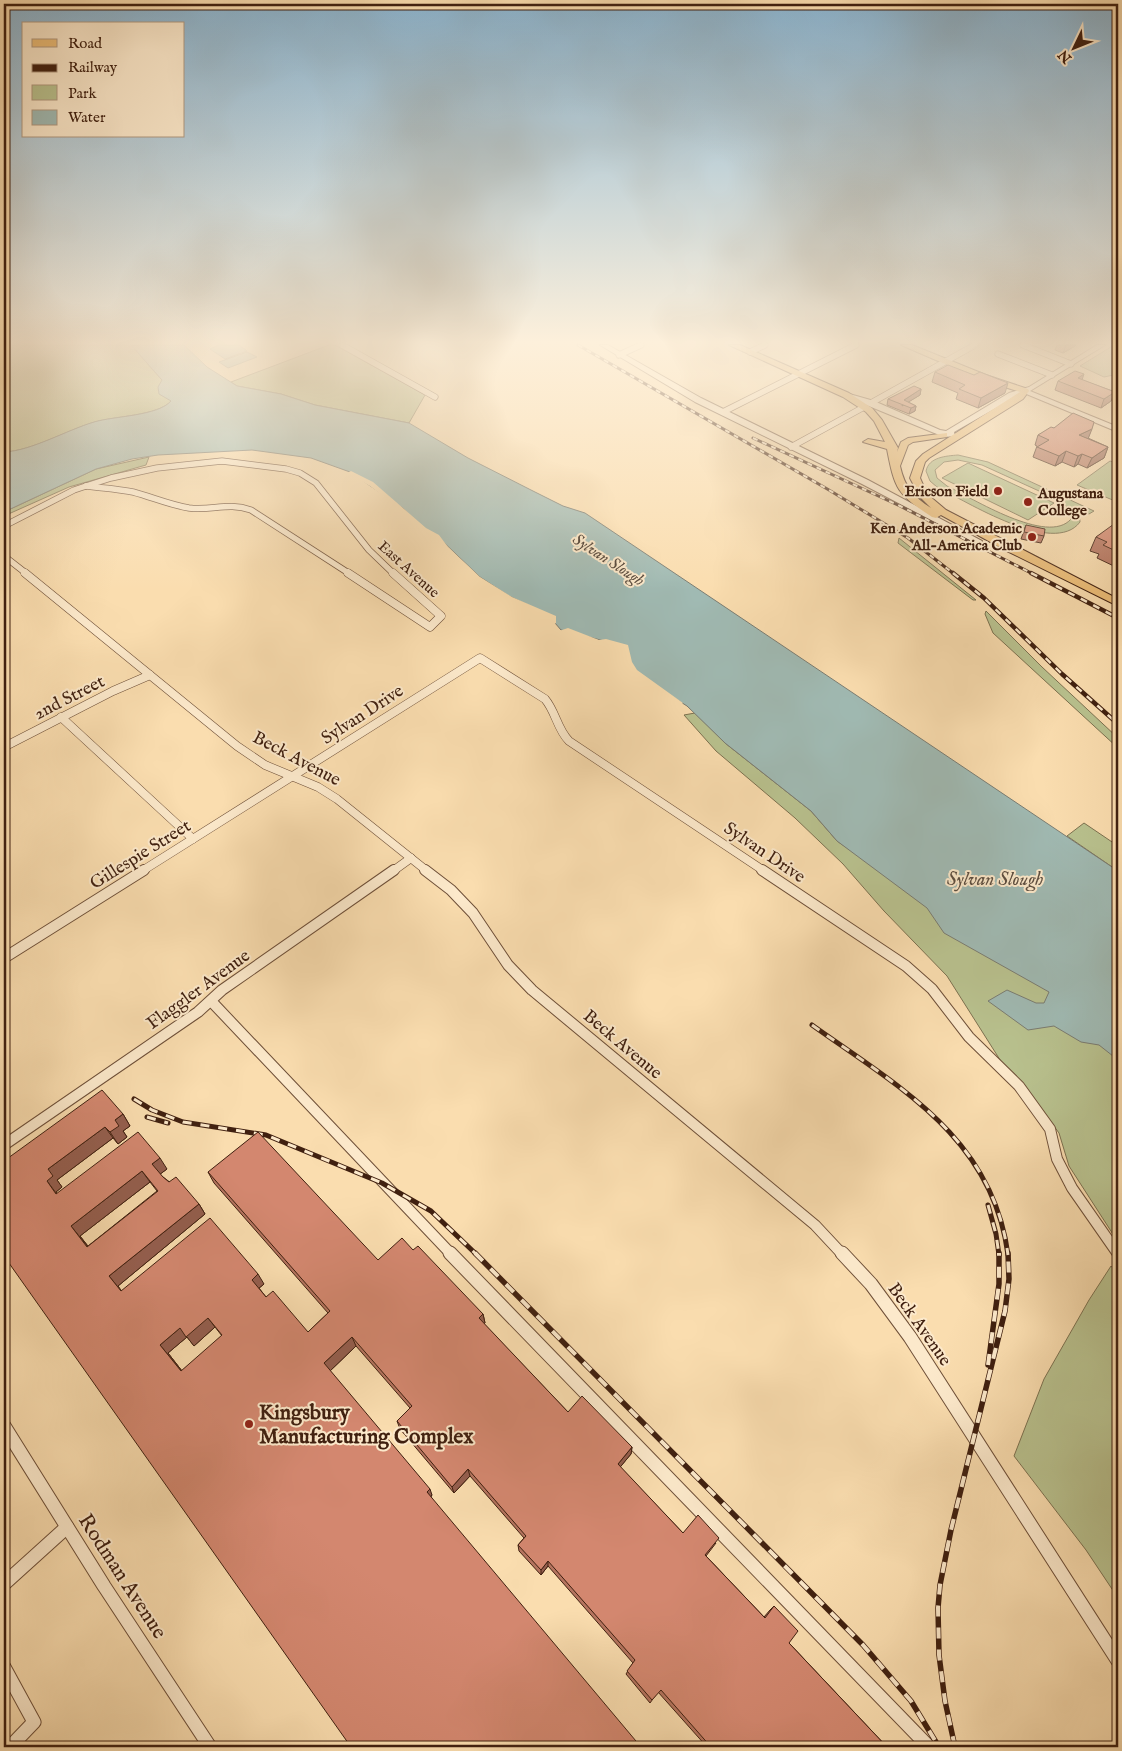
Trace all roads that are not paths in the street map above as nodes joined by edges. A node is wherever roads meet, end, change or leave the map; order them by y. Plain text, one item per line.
1 (752, 427) edge
2 (828, 427) edge
3 (882, 427) edge
4 (926, 427) edge
5 (958, 427) edge
6 (972, 427) edge
7 (963, 432) junction
8 (945, 434) junction
9 (868, 442) dead end
10 (791, 447) junction
11 (893, 448) junction
12 (896, 470) junction
13 (86, 486) junction
14 (4, 526) edge
15 (978, 541) junction
16 (4, 556) edge
17 (1118, 603) edge
18 (1118, 612) edge
19 (150, 675) junction
20 (61, 718) junction
21 (4, 747) edge
22 (317, 762) junction
23 (293, 777) junction
24 (328, 793) junction
25 (193, 839) junction
26 (411, 858) junction
27 (4, 958) edge
28 (211, 1000) junction
29 (4, 1145) edge
30 (1118, 1254) edge
31 (4, 1426) edge
32 (67, 1527) junction
33 (4, 1584) edge
34 (1118, 1661) edge
35 (4, 1667) edge
36 (10, 1747) edge
37 (210, 1747) edge
38 (929, 1747) edge

1 - 10 street
2 - 10 street
3 - 11 main road
4 - 8 street
5 - 8 street
6 - 7 main road
7 - 8 street
7 - 17 main road
8 - 12 main road
9 - 11 main road
10 - 15 street
11 - 12 main road
12 - 15 main road
13 - 13 street, East Avenue
13 - 14 street, East Avenue
15 - 18 main road
16 - 19 street, Beck Avenue
19 - 20 street, 2nd Street
19 - 23 street, Beck Avenue
20 - 21 street, 2nd Street
20 - 25 street
22 - 23 street, Sylvan Drive
22 - 24 street, Sylvan Drive
22 - 30 street, Sylvan Drive
23 - 24 street, Beck Avenue
23 - 25 street, Gillespie Street
24 - 26 street, Beck Avenue
25 - 27 street, Gillespie Street
26 - 28 street, Flaggler Avenue
26 - 34 street, Beck Avenue
28 - 29 street, Flaggler Avenue
28 - 38 street
31 - 32 street, Rodman Avenue
32 - 33 street
32 - 37 street, Rodman Avenue
35 - 36 street

